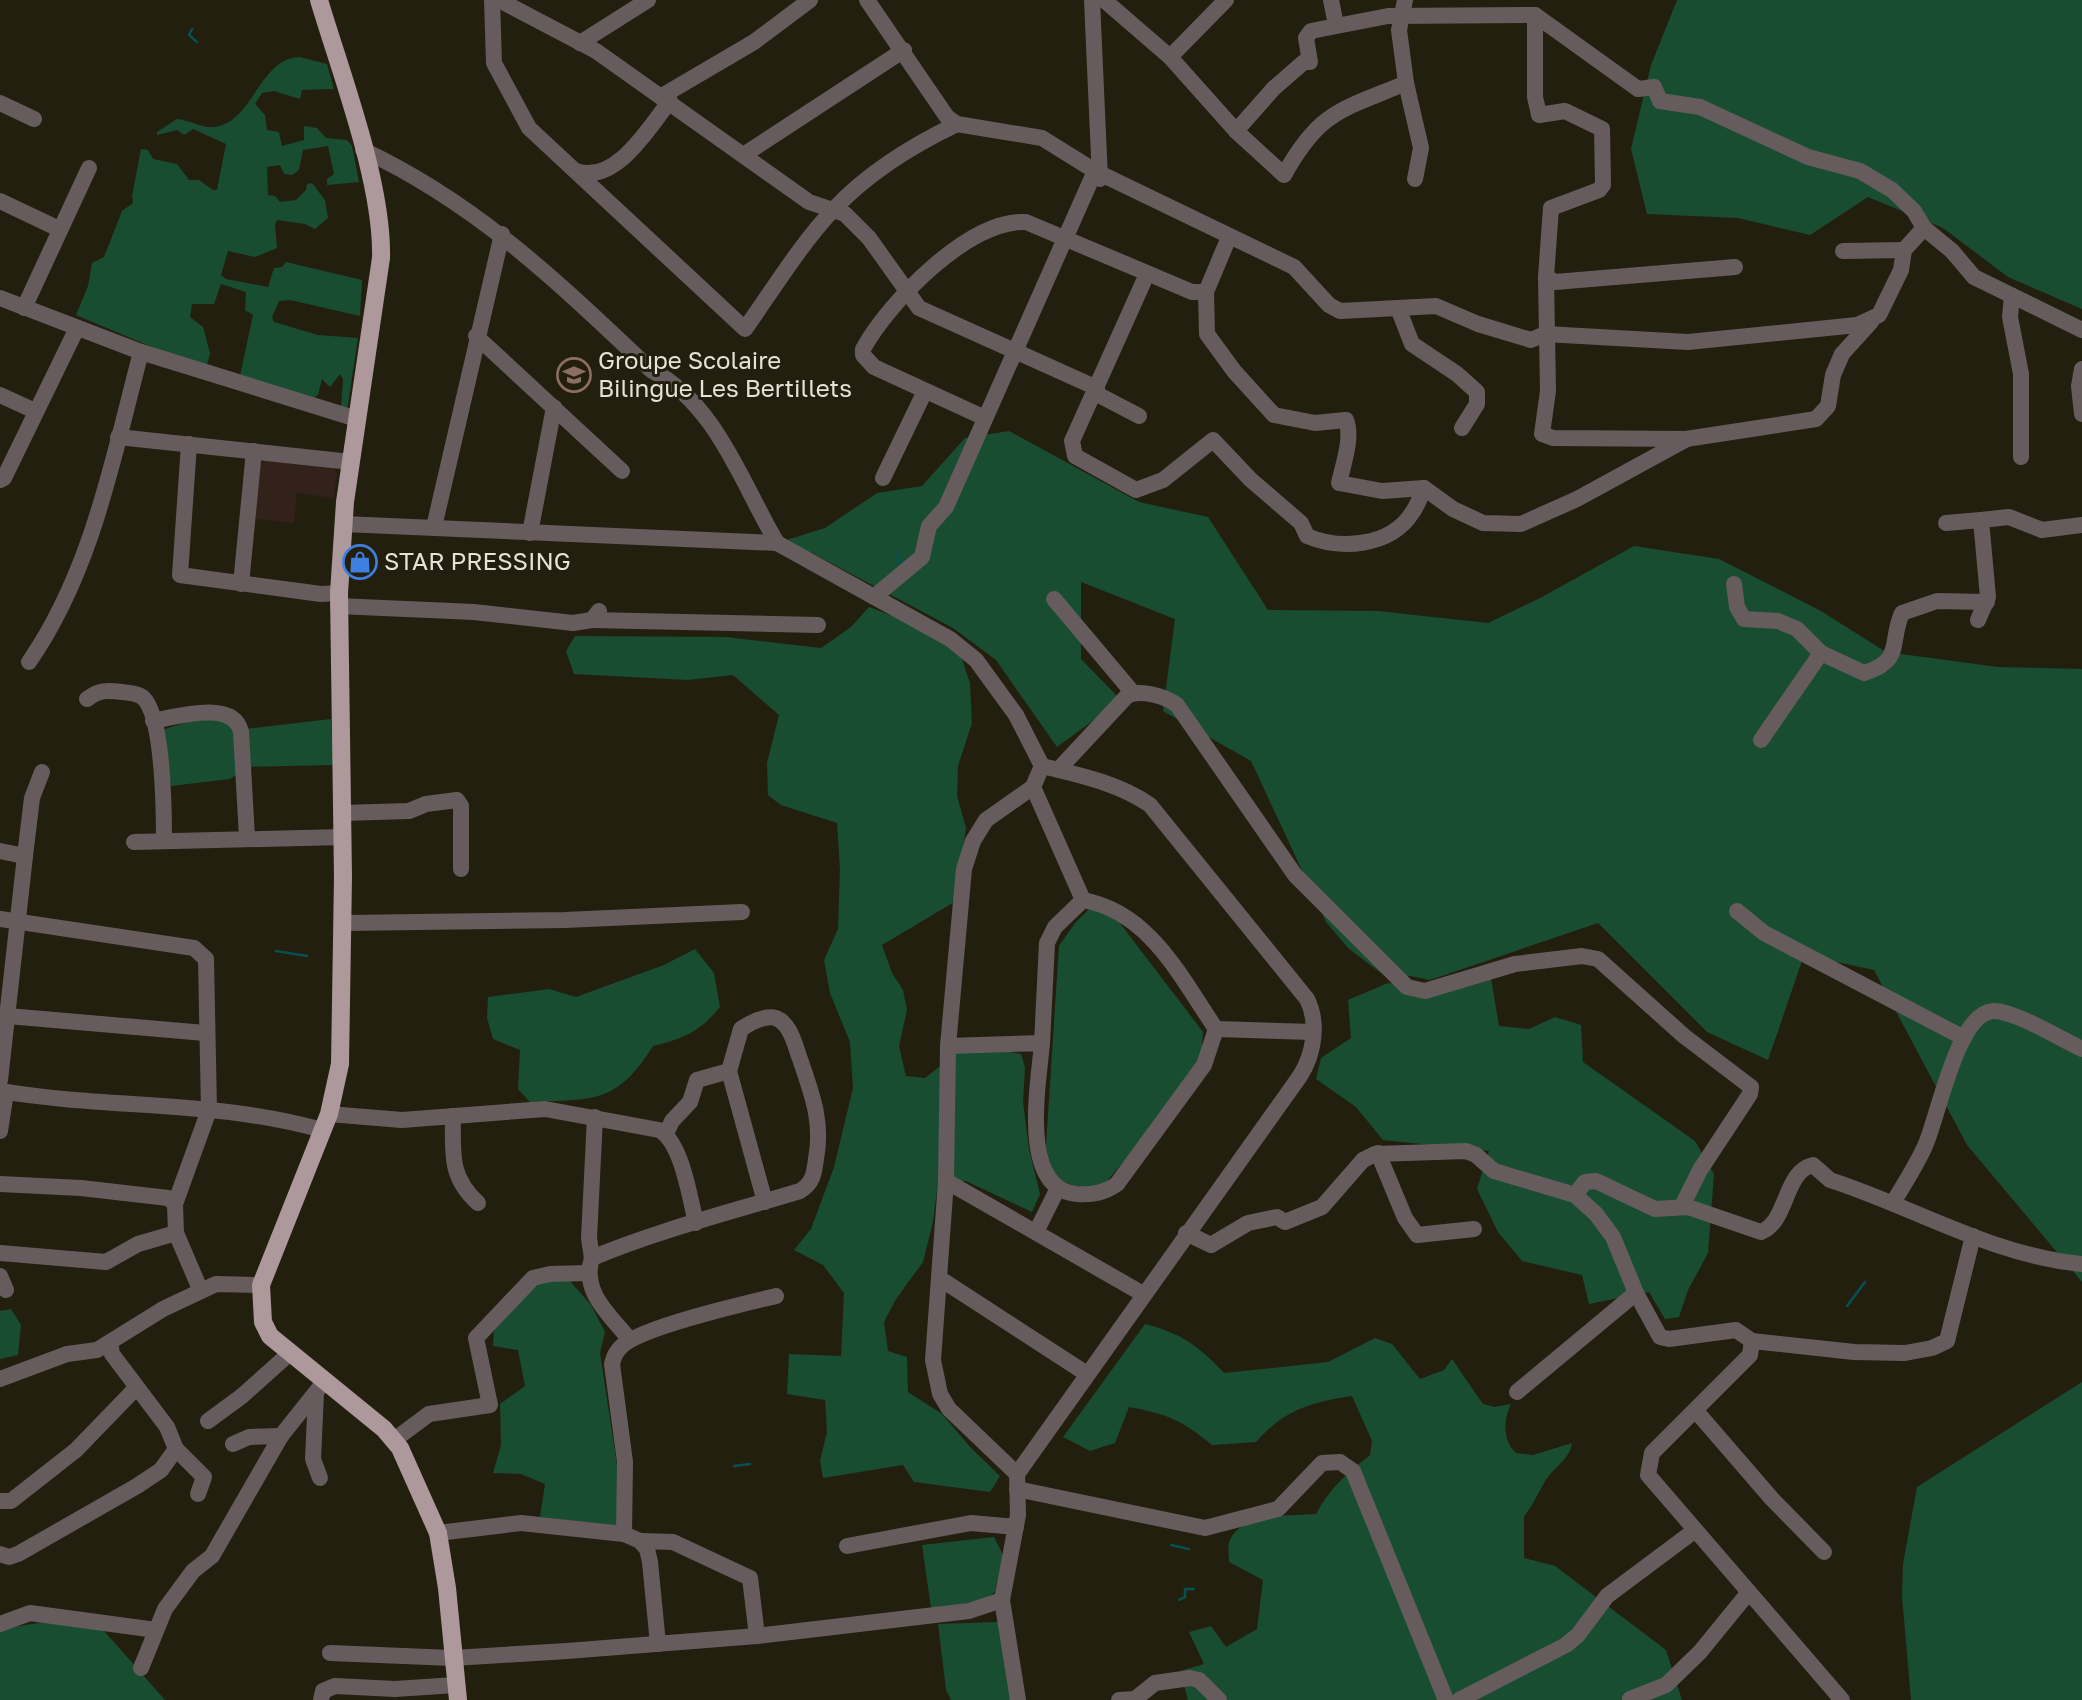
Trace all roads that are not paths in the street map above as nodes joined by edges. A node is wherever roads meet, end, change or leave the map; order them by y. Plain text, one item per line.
1 (319, 0) edge
2 (492, 0) edge
3 (499, 0) edge
4 (648, 0) edge
5 (810, 0) edge
6 (867, 0) edge
7 (1093, 0) edge
8 (1104, 0) edge
9 (1226, 0) edge
10 (1331, 0) edge
11 (1403, 8) edge
12 (1535, 15) junction
13 (1336, 25) junction
14 (580, 43) junction
15 (904, 50) junction
16 (1170, 57) junction
17 (1406, 83) junction
18 (666, 99) junction
19 (0, 103) edge
20 (34, 119) dead end
21 (957, 124) junction
22 (1236, 131) junction
23 (363, 150) junction
24 (745, 154) junction
25 (89, 167) dead end
26 (576, 171) junction
27 (1099, 175) junction
28 (1415, 179) dead end
29 (0, 201) edge
30 (834, 209) junction
31 (1924, 228) junction
32 (59, 229) junction
33 (502, 234) junction
34 (1067, 237) junction
35 (1229, 237) junction
36 (1904, 250) junction
37 (1843, 251) dead end
38 (1735, 267) dead end
39 (1147, 274) junction
40 (1546, 277) junction
41 (904, 291) junction
42 (1206, 292) junction
43 (2012, 296) junction
44 (0, 298) edge
45 (24, 308) junction
46 (1398, 308) junction
47 (1872, 320) junction
48 (77, 328) junction
49 (2082, 331) edge
50 (1545, 334) junction
51 (476, 336) junction
52 (1015, 349) junction
53 (141, 352) junction
54 (2082, 369) edge
55 (1096, 390) junction
56 (925, 391) junction
57 (0, 395) edge
58 (554, 407) junction
59 (35, 411) junction
60 (2082, 414) edge
61 (1139, 416) dead end
62 (985, 418) junction
63 (357, 419) junction
64 (1462, 428) dead end
65 (118, 437) junction
66 (1686, 439) junction
67 (189, 444) junction
68 (254, 451) junction
69 (2021, 457) dead end
70 (351, 461) junction
71 (622, 471) dead end
72 (883, 478) dead end
73 (0, 480) edge
74 (1424, 488) junction
75 (1981, 520) junction
76 (1946, 523) dead end
77 (343, 524) junction
78 (2082, 525) edge
79 (434, 527) junction
80 (530, 533) junction
81 (777, 543) junction
82 (241, 584) junction
83 (1734, 584) dead end
84 (874, 597) junction
85 (1054, 599) dead end
86 (338, 600) junction
87 (1987, 602) junction
88 (1978, 620) dead end
89 (818, 625) dead end
90 (1821, 653) junction
91 (29, 662) dead end
92 (1133, 693) junction
93 (87, 699) dead end
94 (153, 721) junction
95 (1761, 740) dead end
96 (1050, 768) junction
97 (42, 772) dead end
98 (1034, 787) junction
99 (342, 813) junction
100 (247, 837) junction
101 (342, 837) junction
102 (164, 840) junction
103 (134, 842) dead end
104 (0, 850) edge
105 (25, 856) junction
106 (461, 869) dead end
107 (1083, 900) junction
108 (1737, 911) dead end
109 (742, 912) dead end
110 (0, 919) edge
111 (18, 922) junction
112 (343, 923) junction
113 (8, 1016) junction
114 (1216, 1029) junction
115 (1313, 1032) junction
116 (205, 1033) junction
117 (1964, 1038) junction
118 (1042, 1043) junction
119 (948, 1046) junction
120 (2082, 1049) edge
121 (730, 1071) junction
122 (2, 1088) edge
123 (209, 1110) junction
124 (453, 1116) junction
125 (595, 1117) junction
126 (326, 1122) junction
127 (0, 1131) edge
128 (666, 1134) junction
129 (1378, 1153) junction
130 (946, 1181) junction
131 (0, 1184) edge
132 (1058, 1188) junction
133 (1575, 1195) junction
134 (765, 1202) junction
135 (478, 1203) dead end
136 (1893, 1203) junction
137 (175, 1204) junction
138 (1682, 1206) junction
139 (696, 1223) junction
140 (1474, 1229) dead end
141 (1036, 1232) junction
142 (176, 1233) junction
143 (1186, 1233) junction
144 (1973, 1236) junction
145 (0, 1253) edge
146 (2082, 1264) edge
147 (590, 1266) junction
148 (939, 1278) junction
149 (261, 1285) junction
150 (200, 1289) junction
151 (1636, 1293) junction
152 (1143, 1294) junction
153 (776, 1296) dead end
154 (630, 1340) junction
155 (1752, 1341) junction
156 (110, 1343) junction
157 (290, 1353) junction
158 (1087, 1374) junction
159 (0, 1379) edge
160 (136, 1388) junction
161 (320, 1388) junction
162 (1517, 1392) dead end
163 (1696, 1410) junction
164 (208, 1421) dead end
165 (281, 1436) junction
166 (394, 1440) junction
167 (233, 1444) dead end
168 (176, 1449) junction
169 (320, 1478) dead end
170 (1017, 1482) junction
171 (198, 1494) dead end
172 (0, 1501) edge
173 (1016, 1527) junction
174 (1694, 1531) junction
175 (438, 1533) junction
176 (624, 1534) junction
177 (640, 1541) junction
178 (847, 1546) dead end
179 (1824, 1552) dead end
180 (0, 1554) edge
181 (1749, 1592) junction
182 (1002, 1600) junction
183 (0, 1624) edge
184 (156, 1630) junction
185 (757, 1636) junction
186 (658, 1644) junction
187 (330, 1653) dead end
188 (453, 1658) junction
189 (141, 1668) dead end
190 (457, 1693) edge
191 (1630, 1699) edge
192 (321, 1700) edge
193 (1018, 1700) edge
194 (1119, 1700) edge
195 (1219, 1700) edge
196 (1446, 1700) edge
197 (1459, 1700) edge
198 (1842, 1700) edge

1 - 23 main road
2 - 26 street
3 - 14 street
4 - 14 street
5 - 18 street
6 - 15 street
7 - 27 street
8 - 16 street
9 - 16 street
10 - 13 street
11 - 12 street
11 - 13 street
11 - 17 street
12 - 31 street
12 - 40 street
13 - 22 street
14 - 18 street
15 - 21 street
15 - 24 street
16 - 22 street
17 - 22 street
17 - 28 street
18 - 24 street
18 - 26 street
19 - 20 street
21 - 27 street
21 - 30 street
23 - 33 street
23 - 63 main road
24 - 30 street
25 - 32 street
26 - 30 street
27 - 34 street
27 - 35 street
29 - 32 street
30 - 41 street
31 - 36 street
31 - 43 street
32 - 45 street
33 - 51 street
33 - 81 street
34 - 39 street
34 - 41 street
34 - 52 street
35 - 42 street
35 - 46 street
36 - 37 street
36 - 47 street
38 - 40 street
39 - 42 street
39 - 55 street
40 - 50 street
41 - 52 street
41 - 56 street
42 - 74 street
43 - 49 street
43 - 69 street
44 - 45 street
45 - 48 street
46 - 50 street
46 - 64 street
47 - 50 street
47 - 66 street
48 - 53 street
48 - 59 street
50 - 66 street
51 - 58 street
51 - 79 street
52 - 55 street
52 - 62 street
53 - 63 street
53 - 65 street
54 - 60 street
55 - 61 street
55 - 74 street
56 - 62 street
56 - 72 street
57 - 59 street
58 - 71 street
58 - 80 street
59 - 73 street
62 - 84 street
63 - 70 main road
65 - 67 street
65 - 91 street
66 - 74 street
67 - 68 street
67 - 82 street
68 - 70 street
68 - 82 street
70 - 77 main road
75 - 76 street
75 - 78 street
75 - 87 street
77 - 79 street
77 - 86 main road
79 - 80 street
80 - 81 street
81 - 84 street
82 - 86 street
83 - 90 street
84 - 96 street
85 - 92 street
86 - 89 street
86 - 99 main road
87 - 88 street
87 - 90 street
90 - 95 street
92 - 96 street
92 - 138 street
93 - 94 street
94 - 100 street
94 - 102 street
96 - 98 street
96 - 115 street
97 - 105 street
98 - 107 street
98 - 119 street
99 - 101 main road
99 - 106 street
100 - 101 street
100 - 102 street
101 - 112 main road
102 - 103 street
104 - 105 street
105 - 111 street
107 - 114 street
107 - 118 street
108 - 117 street
109 - 112 street
110 - 111 street
111 - 113 street
111 - 116 street
112 - 126 main road
113 - 116 street
113 - 122 street
114 - 115 street
114 - 132 street
115 - 143 street
116 - 123 street
117 - 120 street
117 - 136 street
118 - 119 street
118 - 132 street
119 - 130 street
121 - 128 street
121 - 134 street
121 - 134 street
122 - 123 street
122 - 127 street
123 - 126 street
123 - 137 street
124 - 125 street
124 - 126 street
124 - 135 street
125 - 128 street
125 - 147 street
126 - 149 main road
128 - 139 street
129 - 133 street
129 - 140 street
129 - 143 street
130 - 141 street
130 - 148 street
131 - 137 street
132 - 141 street
133 - 138 street
133 - 151 street
134 - 139 street
136 - 138 street
136 - 144 street
137 - 142 street
139 - 147 street
141 - 152 street
142 - 145 street
142 - 150 street
143 - 152 street
144 - 146 street
144 - 155 street
147 - 154 street
147 - 166 street
148 - 158 street
148 - 170 street
149 - 150 street
149 - 157 main road
150 - 156 street
151 - 155 street
151 - 162 street
152 - 158 street
153 - 154 street
154 - 176 street
155 - 163 street
156 - 159 street
156 - 160 street
157 - 161 main road
157 - 164 street
158 - 170 street
160 - 168 street
160 - 172 street
161 - 165 street
161 - 166 main road
161 - 169 street
163 - 174 street
163 - 179 street
165 - 167 street
165 - 184 street
166 - 175 main road
168 - 171 street
168 - 180 street
170 - 173 street
170 - 196 street
173 - 178 street
173 - 182 street
174 - 181 street
174 - 197 street
175 - 176 street
175 - 188 main road
176 - 177 street
177 - 185 street
177 - 186 street
181 - 191 street
181 - 198 street
182 - 185 street
182 - 193 street
183 - 184 street
184 - 189 street
185 - 186 street
186 - 188 street
187 - 188 street
188 - 190 main road
190 - 192 street
194 - 195 street

